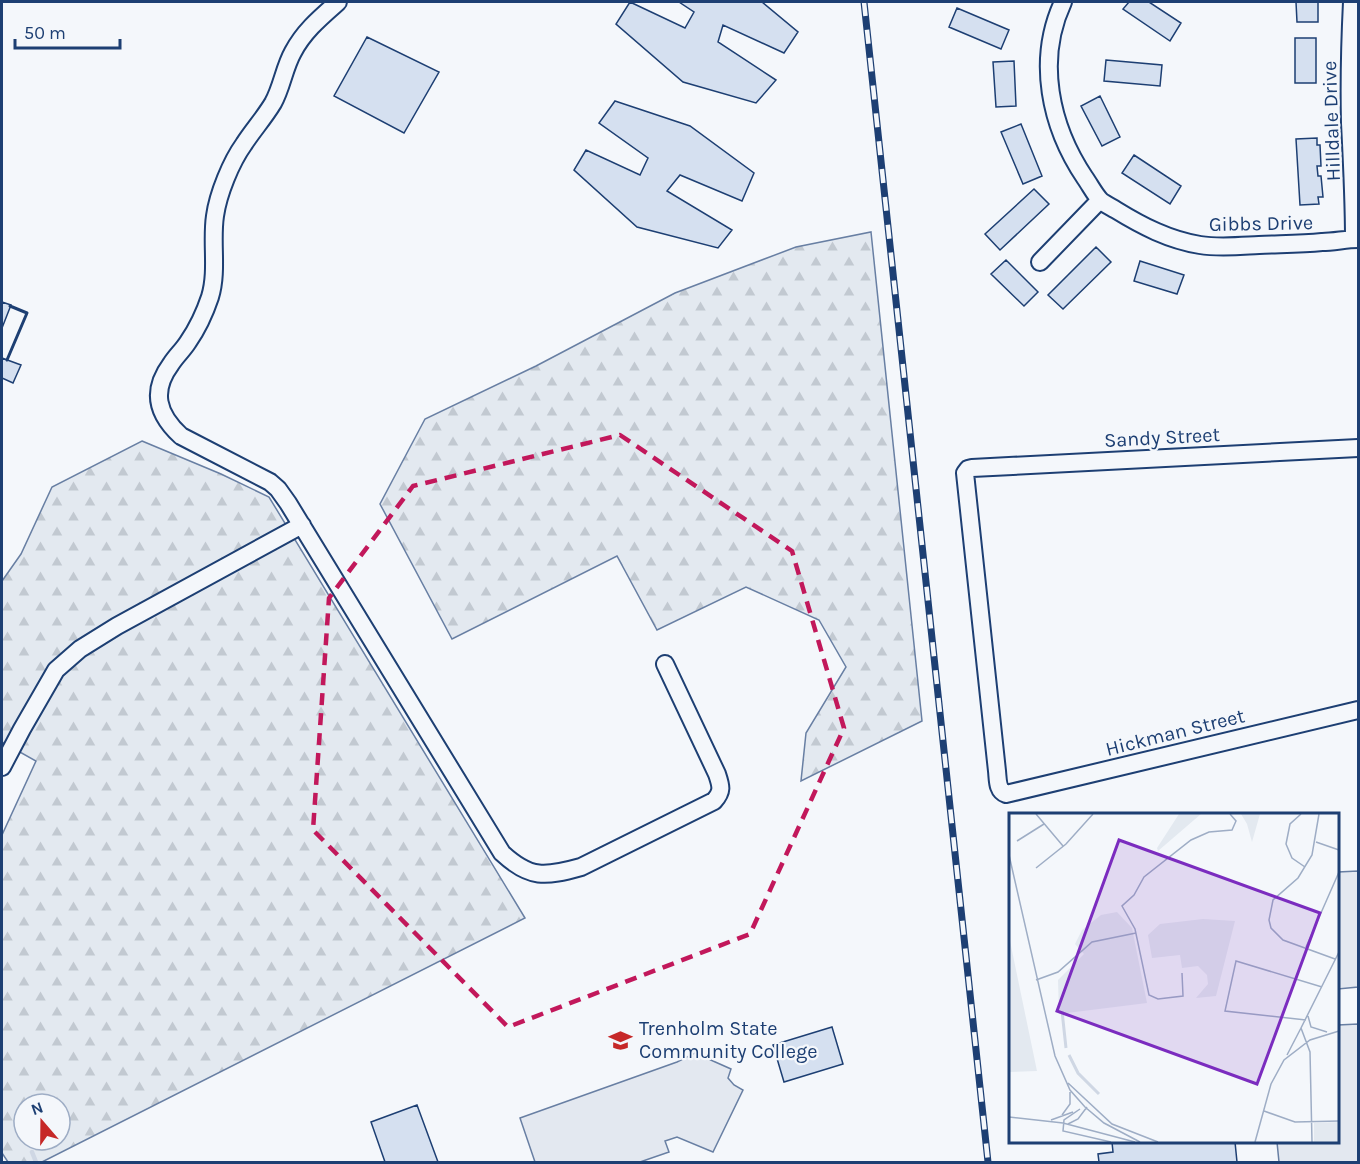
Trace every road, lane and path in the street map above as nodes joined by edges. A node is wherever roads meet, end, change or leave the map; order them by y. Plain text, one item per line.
1 (338, 2) edge
2 (1063, 2) edge
3 (1352, 2) edge
4 (1101, 200) junction
5 (1356, 239) edge
6 (1040, 261) dead end
7 (1359, 448) edge
8 (302, 525) junction
9 (665, 664) dead end
10 (1359, 710) edge
11 (2, 767) edge
12 (1002, 793) joint

1 - 8 street
2 - 4 street, Gibbs Drive
3 - 5 street, Hilldale Drive
4 - 5 street, Gibbs Drive
4 - 6 street
7 - 12 street, Sandy Street
8 - 9 street
8 - 11 street
10 - 12 street, Hickman Street

